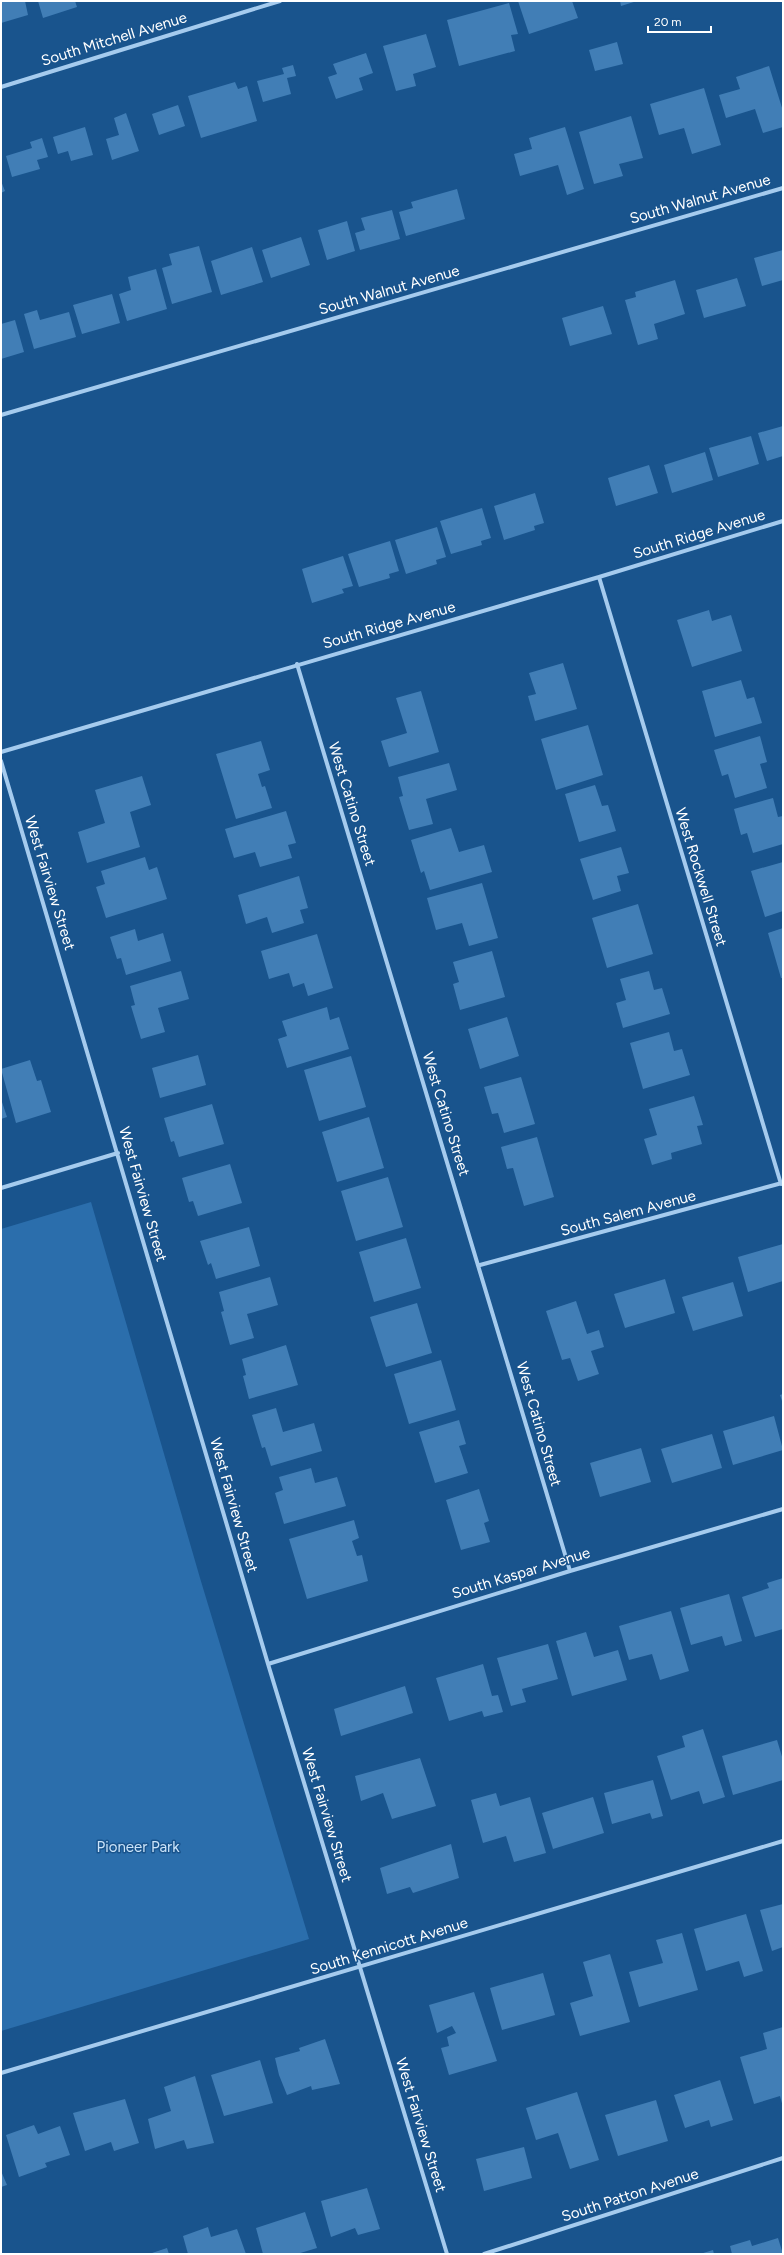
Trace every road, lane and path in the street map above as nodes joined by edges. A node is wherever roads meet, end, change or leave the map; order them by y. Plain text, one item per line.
1 (280, 1) edge
2 (1, 87) edge
3 (783, 188) edge
4 (1, 415) edge
5 (783, 521) edge
6 (599, 577) junction
7 (297, 664) junction
8 (1, 752) edge
9 (1, 761) edge
10 (118, 1153) junction
11 (782, 1183) edge
12 (1, 1188) edge
13 (480, 1265) junction
14 (783, 1509) edge
15 (570, 1570) junction
16 (268, 1664) junction
17 (783, 1841) edge
18 (360, 1966) junction
19 (1, 2073) edge
20 (783, 2158) edge
21 (447, 2254) edge
22 (484, 2254) edge

1 - 2 street, South Mitchell Avenue
3 - 4 street, South Walnut Avenue
5 - 6 street, South Ridge Avenue
6 - 7 street, South Ridge Avenue
6 - 11 street, West Rockwell Street
7 - 8 street, South Ridge Avenue
7 - 13 street, West Catino Street
9 - 10 street, West Fairview Street
10 - 12 street
10 - 16 street, West Fairview Street
11 - 13 street, South Salem Avenue
13 - 15 street, West Catino Street
14 - 15 street, South Kaspar Avenue
15 - 16 street, South Kaspar Avenue
16 - 18 street, West Fairview Street
17 - 18 street, South Kennicott Avenue
18 - 19 street, South Kennicott Avenue
18 - 21 street, West Fairview Street
20 - 22 street, South Patton Avenue

